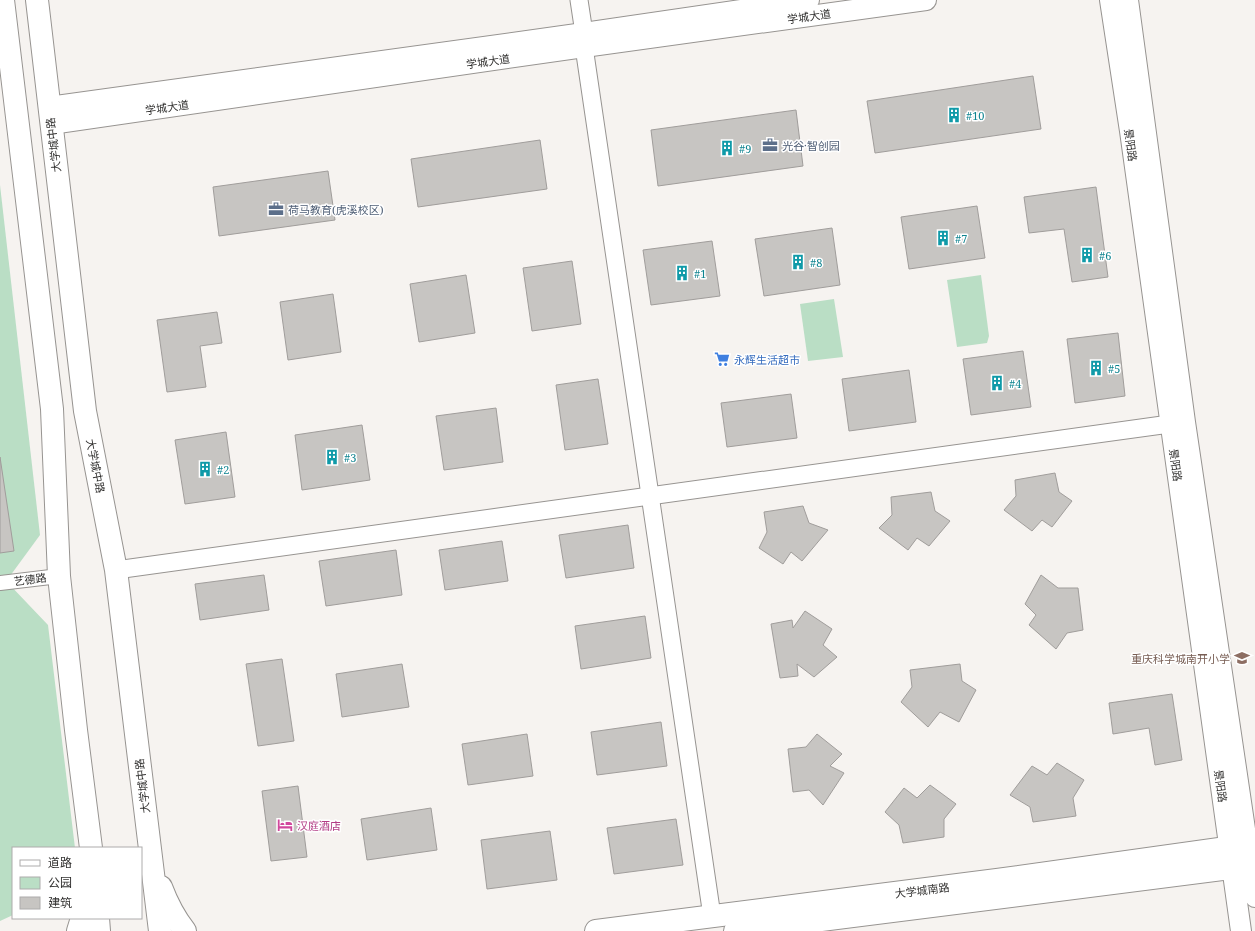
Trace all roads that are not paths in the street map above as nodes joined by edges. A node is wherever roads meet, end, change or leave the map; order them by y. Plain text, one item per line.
1 (3, 0) edge
2 (37, 0) edge
3 (579, 0) edge
4 (809, 0) edge
5 (926, 0) edge
6 (1110, 0) edge
7 (1128, 0) edge
8 (584, 40) junction
9 (50, 115) junction
10 (1177, 423) junction
11 (650, 496) junction
12 (116, 570) junction
13 (59, 576) junction
14 (0, 583) edge
15 (91, 847) edge
16 (1245, 856) edge
17 (152, 865) junction
18 (1255, 896) edge
19 (712, 916) junction
20 (82, 919) edge
21 (98, 919) edge
22 (1241, 926) edge
23 (78, 931) edge
24 (99, 931) edge
25 (160, 931) edge
26 (185, 931) edge
27 (596, 931) edge
28 (735, 931) edge

1 - 13 main road
2 - 9 main road, 大学城中路
3 - 8 street
4 - 8 main road, 学城大道
5 - 8 main road, 学城大道
6 - 10 main road, 景阳路
7 - 10 main road, 景阳路
8 - 9 main road, 学城大道
8 - 11 street
9 - 12 main road, 大学城中路
10 - 11 street
10 - 16 main road, 景阳路
11 - 12 street
11 - 19 street
12 - 17 main road, 大学城中路
13 - 14 street, 艺德路
13 - 15 main road
16 - 18 main road, 景阳路
16 - 19 main road, 大学城南路
16 - 22 main road, 景阳路
16 - 28 main road, 大学城南路
17 - 25 main road, 大学城中路
17 - 26 main road
19 - 27 main road, 大学城南路
20 - 23 main road
21 - 24 main road

